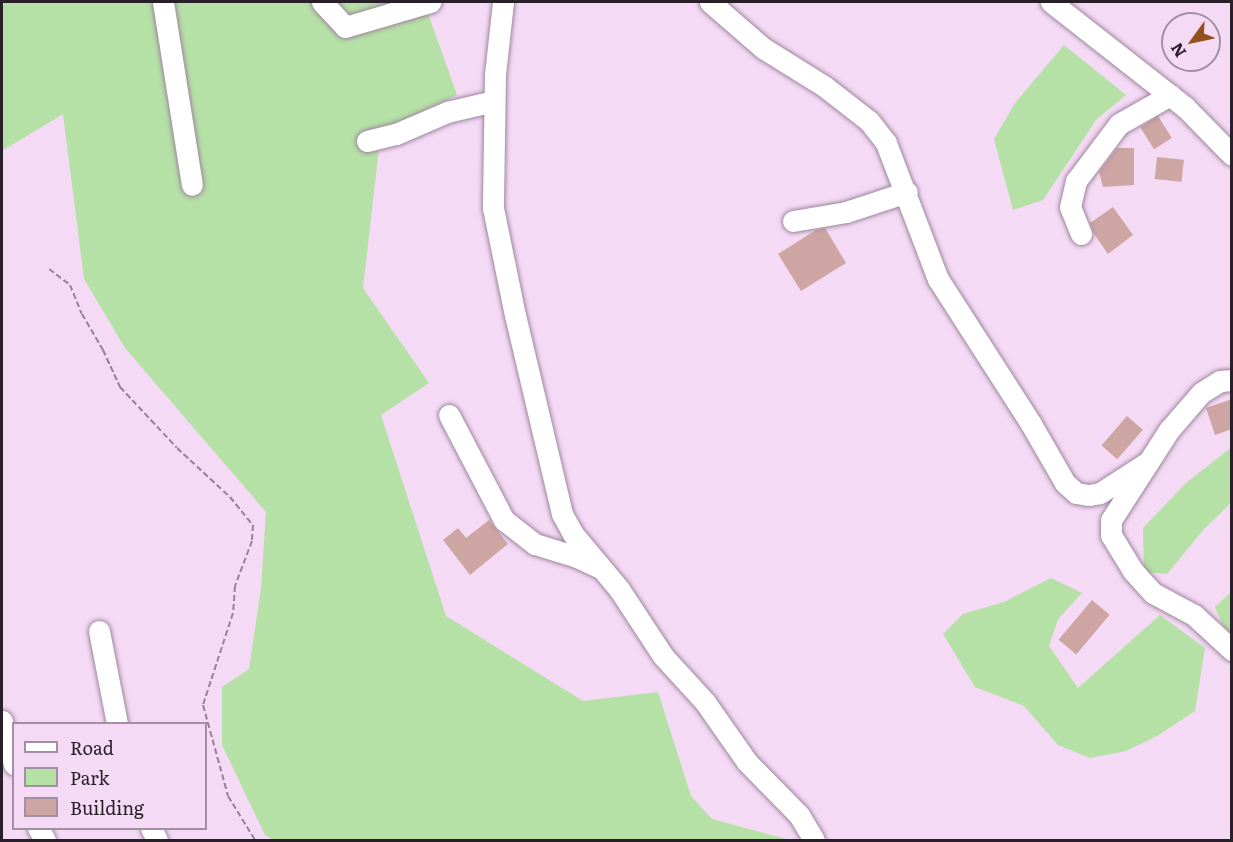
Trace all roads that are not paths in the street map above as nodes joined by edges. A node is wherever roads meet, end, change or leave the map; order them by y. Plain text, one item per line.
1 (163, 2) edge
2 (322, 2) edge
3 (430, 2) edge
4 (503, 2) edge
5 (710, 2) edge
6 (1052, 2) edge
7 (1170, 95) junction
8 (494, 101) junction
9 (368, 141) dead end
10 (1232, 156) edge
11 (192, 185) dead end
12 (907, 192) junction
13 (794, 221) dead end
14 (1081, 234) dead end
15 (1232, 380) edge
16 (448, 414) dead end
17 (1148, 462) junction
18 (606, 572) junction
19 (99, 631) dead end
20 (1232, 650) edge
21 (2, 721) edge
22 (117, 722) edge
23 (12, 757) edge
24 (814, 840) edge

1 - 11 street
2 - 3 street
4 - 8 street
5 - 12 street
6 - 7 street
7 - 10 street
7 - 14 street
8 - 9 street
8 - 18 street
12 - 13 street
12 - 17 street
15 - 17 street
16 - 18 street
17 - 20 street
18 - 24 street
19 - 22 street
21 - 23 street

